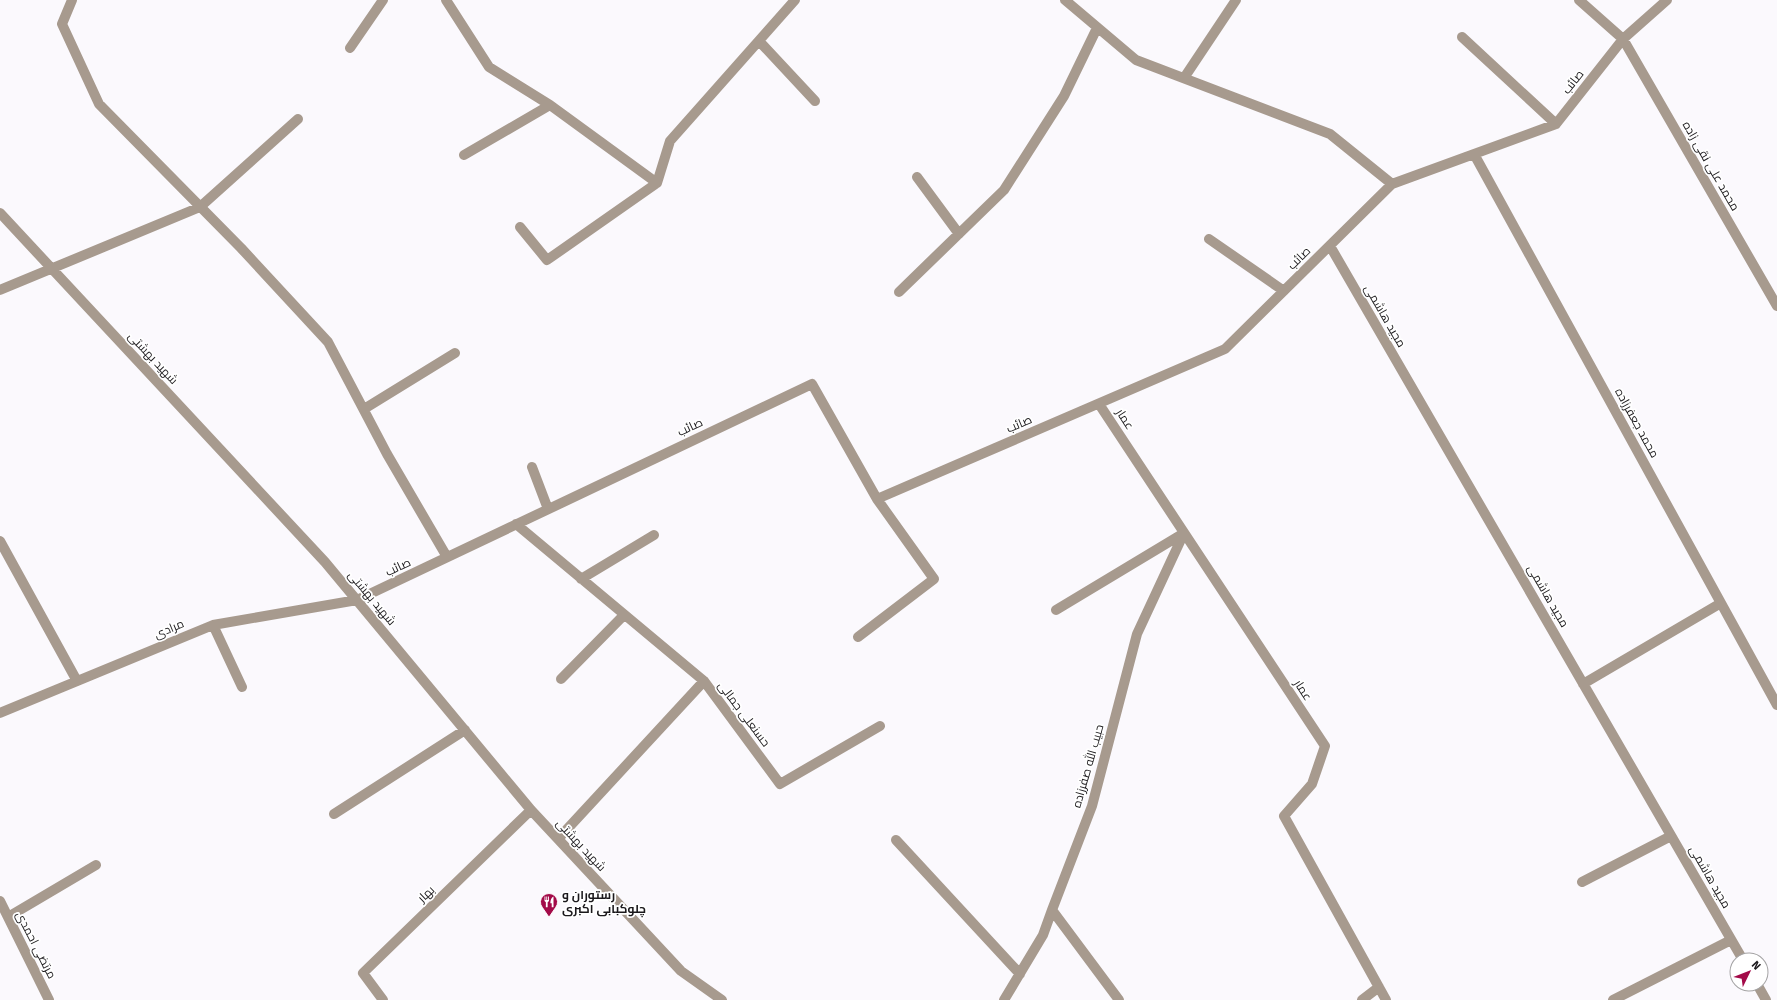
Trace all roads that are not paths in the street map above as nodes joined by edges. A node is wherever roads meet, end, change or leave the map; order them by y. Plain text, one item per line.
1 (72, 0) edge
2 (383, 0) edge
3 (446, 0) edge
4 (795, 0) edge
5 (1065, 0) edge
6 (1236, 0) edge
7 (1579, 0) edge
8 (1667, 0) edge
9 (1097, 28) junction
10 (1462, 37) dead end
11 (1623, 39) junction
12 (759, 41) junction
13 (350, 48) dead end
14 (1184, 78) junction
15 (815, 101) dead end
16 (550, 105) junction
17 (298, 119) dead end
18 (1556, 124) junction
19 (464, 154) dead end
20 (1474, 154) junction
21 (917, 178) dead end
22 (658, 183) junction
23 (1392, 184) junction
24 (200, 207) junction
25 (0, 213) edge
26 (520, 227) dead end
27 (959, 234) junction
28 (1209, 240) dead end
29 (1330, 246) junction
30 (52, 268) junction
31 (0, 290) edge
32 (1284, 291) junction
33 (899, 292) dead end
34 (1777, 306) edge
35 (456, 352) dead end
36 (1099, 404) junction
37 (364, 409) junction
38 (532, 467) dead end
39 (877, 499) junction
40 (548, 509) junction
41 (516, 524) junction
42 (1184, 533) junction
43 (654, 535) dead end
44 (0, 541) edge
45 (447, 557) junction
46 (581, 579) junction
47 (357, 600) junction
48 (1721, 603) junction
49 (1056, 610) dead end
50 (624, 615) junction
51 (213, 625) junction
52 (858, 637) dead end
53 (561, 679) dead end
54 (77, 681) junction
55 (704, 681) junction
56 (1583, 684) junction
57 (242, 687) dead end
58 (1777, 705) edge
59 (0, 713) edge
60 (880, 726) dead end
61 (465, 730) junction
62 (531, 810) junction
63 (334, 814) dead end
64 (1671, 836) junction
65 (558, 839) junction
66 (896, 840) dead end
67 (96, 865) dead end
68 (1582, 882) dead end
69 (0, 901) edge
70 (1052, 910) junction
71 (8, 917) junction
72 (1731, 940) junction
73 (1738, 952) edge
74 (1020, 974) junction
75 (1378, 987) junction
76 (49, 1000) edge
77 (384, 1000) edge
78 (722, 1000) edge
79 (1004, 1000) edge
80 (1119, 1000) edge
81 (1362, 1000) edge
82 (1386, 1000) edge
83 (1613, 1000) edge

1 - 24 street
2 - 13 street
3 - 16 street
4 - 12 street
5 - 9 street
6 - 14 street
7 - 11 street, محمد علی نقی زاده
8 - 11 street, صائب
9 - 14 street
9 - 27 street
10 - 18 street
11 - 18 street, صائب
11 - 34 street, محمد علی نقی زاده
12 - 15 street
12 - 22 street
14 - 23 street
16 - 19 street
16 - 22 street
17 - 24 street
18 - 20 street, صائب
20 - 23 street, صائب
20 - 48 street, محمد جعفرزاده
21 - 27 street
22 - 26 street
23 - 29 street, صائب
24 - 30 street
24 - 37 street
25 - 30 street, شهید بهشتی
27 - 33 street
28 - 32 street
29 - 32 street, صائب
29 - 56 street, مجید هاشمی
30 - 31 street
30 - 47 street, شهید بهشتی
32 - 36 street, صائب
35 - 37 street
36 - 39 street, صائب
36 - 42 street, عمار
37 - 45 street
38 - 40 street
39 - 40 street, صائب
39 - 52 street
40 - 41 street, صائب
41 - 45 street, صائب
41 - 46 street
42 - 49 street
42 - 70 street, حبیب الله صفرزاده
42 - 75 street, عمار
43 - 46 street
44 - 54 street
45 - 47 street, صائب
46 - 50 street
47 - 51 street, مرادی
47 - 61 street, شهید بهشتی
48 - 56 street
48 - 58 street, محمد جعفرزاده
50 - 53 street
50 - 55 street
51 - 54 street, مرادی
51 - 57 street
54 - 59 street, مرادی
55 - 60 street, حسنعلی جمالی
55 - 65 street, حسنعلی جمالی
56 - 64 street, مجید هاشمی
61 - 62 street, شهید بهشتی
61 - 63 street
62 - 65 street, شهید بهشتی
62 - 77 street, بهار
64 - 68 street
64 - 72 street, مجید هاشمی
65 - 78 street, شهید بهشتی
66 - 74 street
67 - 71 street
69 - 71 street, مرتضی احمدی
70 - 74 street, حبیب الله صفرزاده
70 - 80 street
71 - 76 street, مرتضی احمدی
72 - 73 street, مجید هاشمی
72 - 83 street
74 - 79 street, حبیب الله صفرزاده
75 - 81 street
75 - 82 street, عمار

